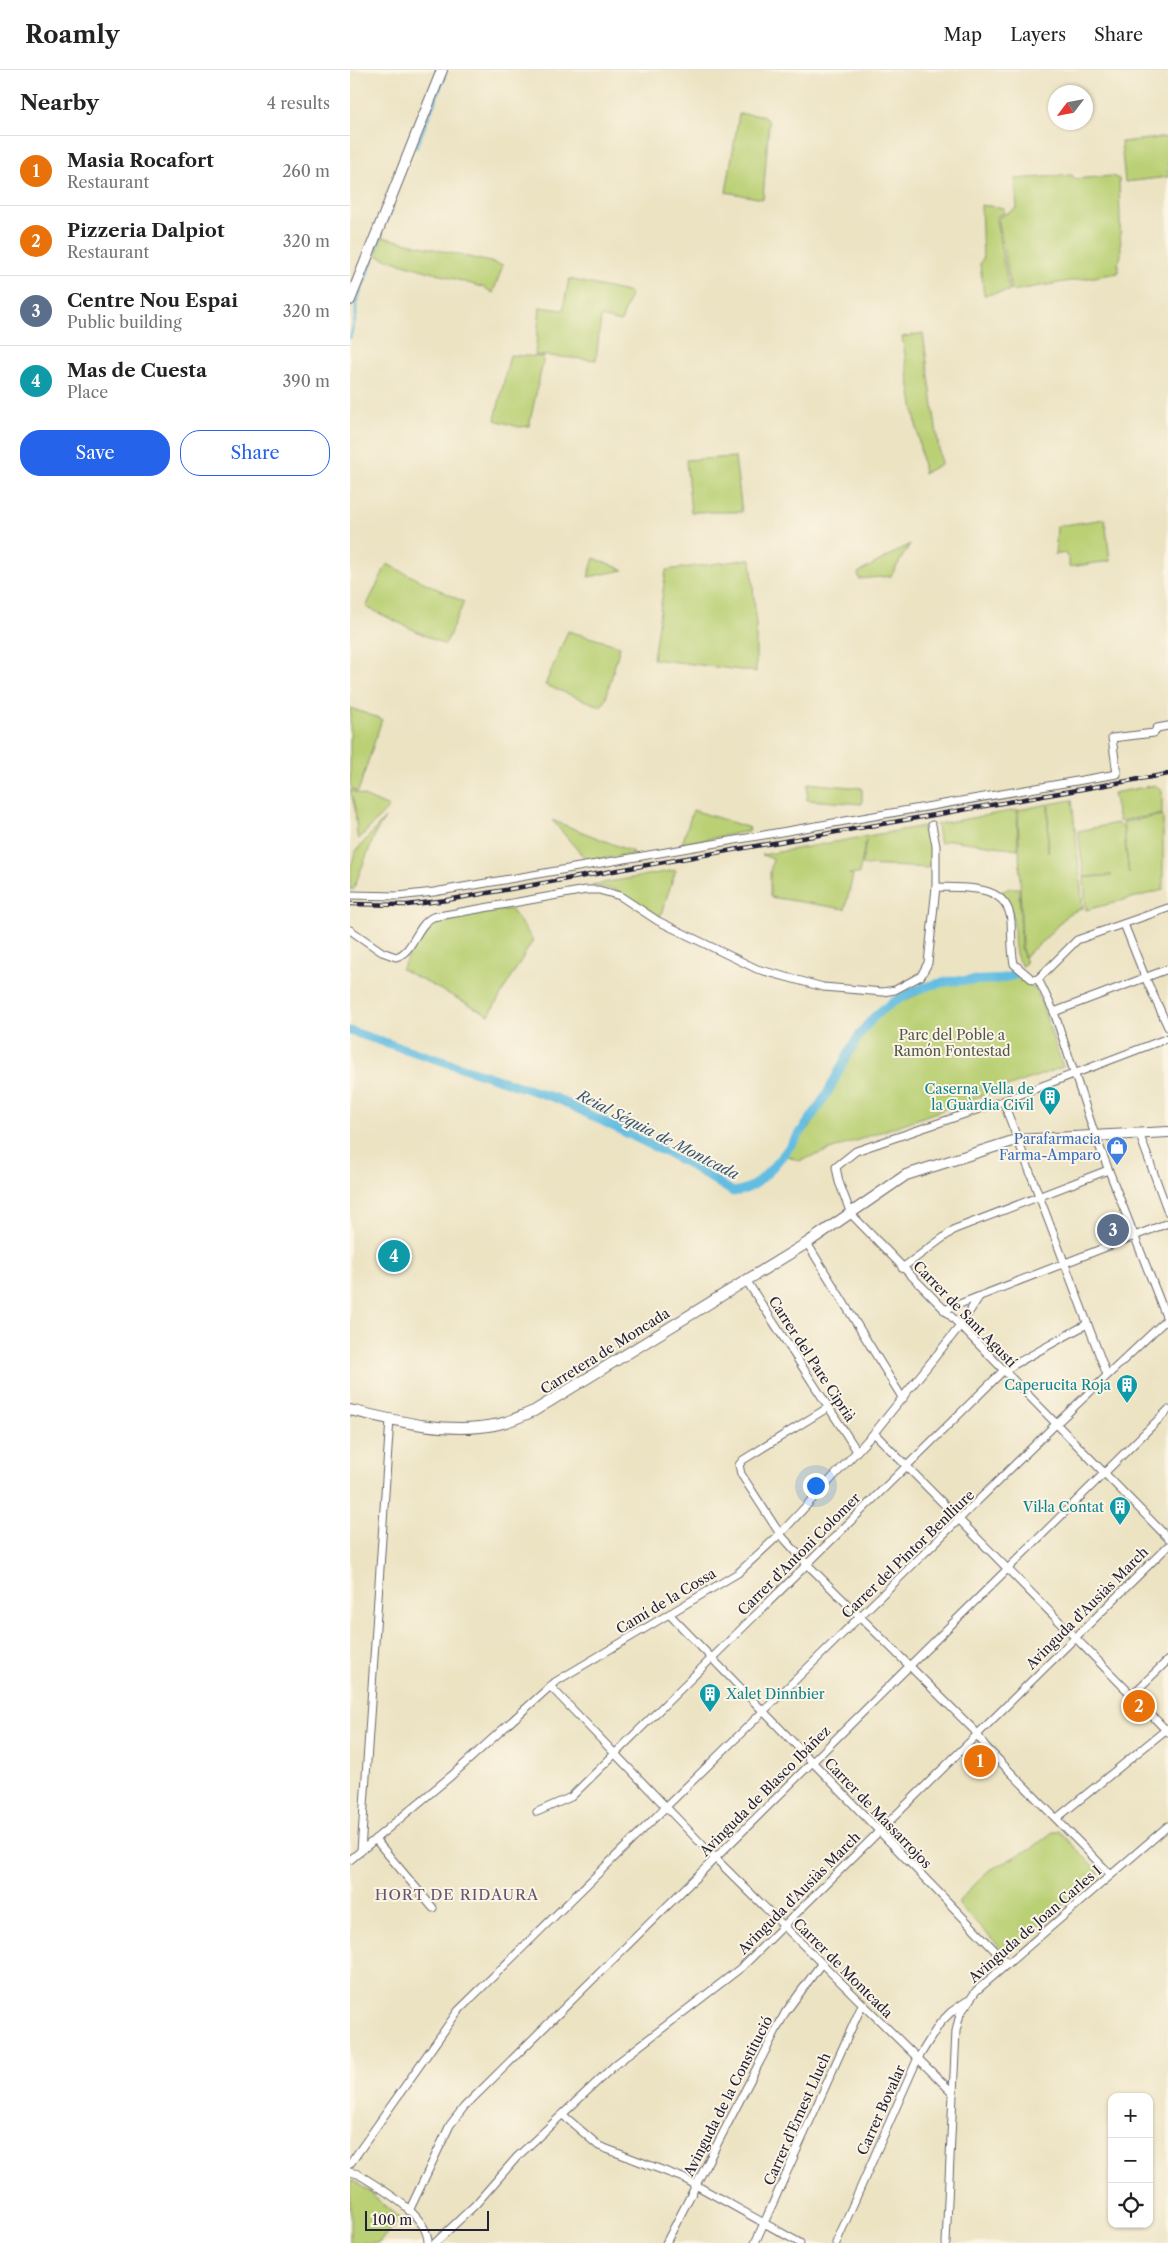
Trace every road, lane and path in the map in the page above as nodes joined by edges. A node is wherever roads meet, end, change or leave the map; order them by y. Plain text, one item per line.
1 (442, 70) edge
2 (350, 300) edge
3 (1168, 726) edge
4 (932, 825) dead end
5 (936, 887) junction
6 (350, 895) edge
7 (1168, 908) edge
8 (1124, 924) junction
9 (350, 930) edge
10 (1168, 968) edge
11 (1145, 977) junction
12 (1038, 979) junction
13 (1054, 1012) junction
14 (1168, 1028) edge
15 (1168, 1038) edge
16 (1075, 1074) junction
17 (1003, 1101) junction
18 (1168, 1132) edge
19 (1140, 1133) junction
20 (1095, 1135) junction
21 (1016, 1140) junction
22 (1108, 1170) junction
23 (1039, 1198) junction
24 (1168, 1212) edge
25 (851, 1214) junction
26 (1168, 1223) edge
27 (1134, 1237) junction
28 (807, 1243) junction
29 (1064, 1264) junction
30 (902, 1268) junction
31 (746, 1280) junction
32 (979, 1297) junction
33 (944, 1310) junction
34 (1168, 1319) edge
35 (1087, 1324) junction
36 (960, 1326) junction
37 (1003, 1371) junction
38 (1107, 1375) junction
39 (903, 1399) junction
40 (828, 1407) junction
41 (350, 1410) edge
42 (1168, 1410) edge
43 (390, 1419) junction
44 (1056, 1424) junction
45 (874, 1433) junction
46 (857, 1451) junction
47 (906, 1466) junction
48 (1106, 1474) junction
49 (959, 1521) junction
50 (780, 1534) junction
51 (1168, 1538) edge
52 (1168, 1546) edge
53 (806, 1563) junction
54 (1008, 1570) junction
55 (670, 1614) junction
56 (861, 1617) junction
57 (1075, 1637) junction
58 (711, 1658) junction
59 (1168, 1660) edge
60 (909, 1666) junction
61 (550, 1686) junction
62 (1132, 1695) junction
63 (764, 1712) junction
64 (1167, 1730) edge
65 (976, 1736) junction
66 (615, 1754) junction
67 (811, 1762) junction
68 (667, 1807) junction
69 (538, 1812) dead end
70 (1057, 1818) junction
71 (1168, 1826) edge
72 (880, 1831) junction
73 (375, 1839) junction
74 (361, 1852) junction
75 (714, 1859) junction
76 (350, 1860) edge
77 (1111, 1875) junction
78 (433, 1908) dead end
79 (784, 1926) junction
80 (820, 1964) junction
81 (1008, 1964) junction
82 (967, 2001) junction
83 (862, 2005) junction
84 (917, 2060) junction
85 (953, 2093) junction
86 (563, 2116) junction
87 (350, 2164) edge
88 (350, 2172) edge
89 (696, 2186) junction
90 (409, 2211) junction
91 (764, 2224) junction
92 (428, 2243) edge
93 (435, 2243) edge
94 (666, 2243) edge
95 (755, 2243) edge
96 (800, 2243) edge
97 (836, 2243) edge
98 (946, 2243) edge

1 - 2 street
3 - 6 street
4 - 5 street
5 - 9 street
5 - 12 street
7 - 8 street
8 - 11 street
8 - 12 street
10 - 11 street
11 - 13 street
11 - 14 street
12 - 13 street
13 - 16 street
15 - 16 street
16 - 17 street
16 - 20 street
17 - 21 street
17 - 25 street
18 - 19 street, Carretera de Moncada
19 - 20 street, Carretera de Moncada
19 - 24 street
20 - 21 street, Carretera de Moncada
20 - 22 street
21 - 23 street
21 - 25 street, Carretera de Moncada
22 - 23 street
22 - 27 street
23 - 29 street
23 - 30 street
25 - 28 street, Carretera de Moncada
25 - 30 street, Carrer de Sant Agustí
26 - 27 street
27 - 29 street
27 - 34 street
28 - 31 street, Carretera de Moncada
28 - 39 street
29 - 32 street
29 - 35 street
30 - 33 street, Carrer de Sant Agustí
31 - 40 street, Carrer del Pare Ciprià
31 - 43 street, Carretera de Moncada
32 - 33 street
32 - 36 street, Camí de la Cossa
33 - 36 street, Carrer de Sant Agustí
34 - 38 street, Carrer del Pintor Benlliure
35 - 37 street, Carrer d'Antoni Colomer
35 - 38 street
36 - 37 street, Carrer de Sant Agustí
36 - 39 street, Camí de la Cossa
37 - 44 street, Carrer de Sant Agustí
37 - 47 street, Carrer d'Antoni Colomer
38 - 44 street, Carrer del Pintor Benlliure
39 - 45 street, Camí de la Cossa
40 - 46 street, Carrer del Pare Ciprià
40 - 50 street
41 - 43 street, Carretera de Moncada
42 - 48 street, Avinguda de Blasco Ibáñez
43 - 74 street
44 - 48 street, Carrer de Sant Agustí
44 - 49 street, Carrer del Pintor Benlliure
45 - 46 street, Camí de la Cossa
45 - 47 street
46 - 50 street, Camí de la Cossa
47 - 49 street
47 - 53 street, Carrer d'Antoni Colomer
48 - 51 street, Carrer de Sant Agustí
48 - 54 street, Avinguda de Blasco Ibáñez
49 - 54 street
49 - 56 street, Carrer del Pintor Benlliure
50 - 53 street
50 - 55 street, Camí de la Cossa
52 - 57 street, Avinguda d'Ausiàs March
53 - 56 street
53 - 58 street, Carrer d'Antoni Colomer
54 - 57 street
54 - 60 street, Avinguda de Blasco Ibáñez
55 - 58 street, Carrer de Massarrojos
55 - 61 street, Camí de la Cossa
56 - 60 street
56 - 63 street, Carrer del Pintor Benlliure
57 - 62 street
57 - 65 street, Avinguda d'Ausiàs March
58 - 63 street, Carrer de Massarrojos
58 - 66 street, Carrer d'Antoni Colomer
59 - 62 street
60 - 65 street
60 - 67 street, Avinguda de Blasco Ibáñez
61 - 66 street, Carrer de Montcada
61 - 73 street, Camí de la Cossa
62 - 64 street
63 - 67 street, Carrer de Massarrojos
63 - 68 street, Carrer del Pintor Benlliure
64 - 70 street
65 - 70 street
65 - 72 street, Avinguda d'Ausiàs March
66 - 68 street, Carrer de Montcada
66 - 69 street, Carrer d'Antoni Colomer
67 - 72 street, Carrer de Massarrojos
67 - 75 street, Avinguda de Blasco Ibáñez
68 - 75 street, Carrer de Montcada
68 - 87 street, Carrer del Pintor Benlliure
70 - 77 street
71 - 77 street, Avinguda de Joan Carles I
72 - 79 street, Avinguda d'Ausiàs March
72 - 81 street, Carrer de Massarrojos
73 - 74 street, Camí de la Cossa
73 - 78 street
74 - 76 street, Camí de la Cossa
75 - 79 street, Carrer de Montcada
75 - 90 street, Avinguda de Blasco Ibáñez
77 - 81 street, Avinguda de Joan Carles I
79 - 80 street, Carrer de Montcada
79 - 86 street, Avinguda d'Ausiàs March
80 - 83 street, Carrer de Montcada
80 - 89 street, Avinguda de la Constitució
81 - 82 street, Avinguda de Joan Carles I
82 - 84 street, Carrer Bovalar
82 - 85 street, Avinguda de Joan Carles I
83 - 84 street, Carrer de Montcada
83 - 91 street, Carrer d'Ernest Lluch
84 - 85 street, Carrer de Montcada
84 - 97 street, Carrer Bovalar
85 - 98 street, Avinguda de Joan Carles I
86 - 89 street
86 - 93 street, Avinguda d'Ausiàs March
88 - 90 street
89 - 91 street
89 - 94 street, Avinguda de la Constitució
90 - 92 street
91 - 95 street, Carrer d'Ernest Lluch
91 - 96 street

